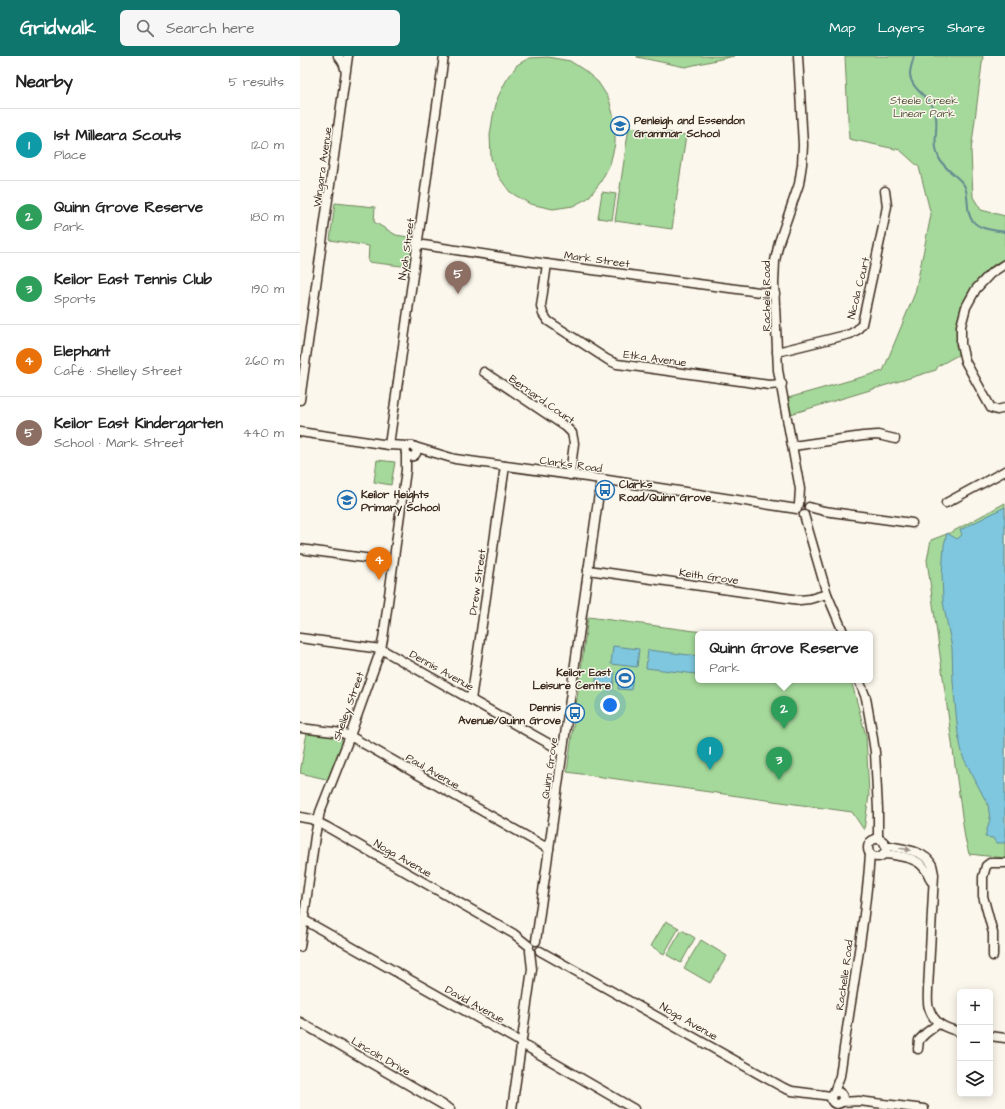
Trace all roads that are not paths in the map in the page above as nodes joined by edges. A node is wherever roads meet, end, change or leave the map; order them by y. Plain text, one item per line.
1 (338, 56) edge
2 (348, 56) edge
3 (444, 56) edge
4 (798, 56) edge
5 (345, 74) junction
6 (885, 191) dead end
7 (417, 244) junction
8 (547, 264) junction
9 (1005, 264) edge
10 (775, 294) junction
11 (777, 352) junction
12 (484, 372) dead end
13 (782, 384) junction
14 (300, 400) edge
15 (1005, 408) edge
16 (300, 432) edge
17 (895, 439) dead end
18 (389, 445) junction
19 (793, 446) junction
20 (410, 452) junction
21 (504, 466) junction
22 (1005, 471) edge
23 (570, 475) junction
24 (600, 479) junction
25 (946, 503) dead end
26 (804, 509) junction
27 (912, 523) dead end
28 (300, 549) edge
29 (393, 562) junction
30 (588, 570) junction
31 (828, 594) junction
32 (843, 631) edge
33 (300, 638) edge
34 (381, 649) junction
35 (861, 683) edge
36 (471, 700) junction
37 (300, 728) edge
38 (350, 736) junction
39 (562, 751) junction
40 (300, 817) edge
41 (318, 822) junction
42 (878, 839) junction
43 (885, 845) junction
44 (549, 849) junction
45 (870, 854) junction
46 (882, 855) junction
47 (917, 856) junction
48 (1005, 863) edge
49 (868, 878) junction
50 (304, 920) junction
51 (300, 947) edge
52 (534, 947) junction
53 (993, 956) dead end
54 (300, 1022) edge
55 (938, 1024) junction
56 (957, 1031) edge
57 (993, 1036) edge
58 (1005, 1038) edge
59 (521, 1044) junction
60 (918, 1049) dead end
61 (837, 1099) edge
62 (450, 1109) edge
63 (512, 1109) edge
64 (634, 1109) edge
65 (924, 1109) edge

1 - 5 street
2 - 5 street, Wingara Avenue
3 - 7 street, Nyah Street
4 - 10 street, Rachelle Road
5 - 14 street, Wingara Avenue
6 - 11 street, Nicola Court
7 - 8 street, Mark Street
7 - 18 street, Nyah Street
8 - 10 street, Mark Street
8 - 13 street, Etka Avenue
9 - 15 street
10 - 11 street, Rachelle Road
11 - 13 street, Rachelle Road
12 - 23 street, Bernard Court
13 - 19 street, Rachelle Road
16 - 18 street, Clarks Road
17 - 19 street
18 - 20 street, Clarks Road
19 - 26 street, Rachelle Road
20 - 21 street, Clarks Road
20 - 29 street, Shelley Street
21 - 23 street, Clarks Road
21 - 36 street, Drew Street
22 - 25 street
23 - 24 street, Clarks Road
24 - 26 street, Clarks Road
24 - 30 street, Quinn Grove
26 - 27 street, Clarks Road
26 - 31 street, Rachelle Road
28 - 29 street
29 - 34 street, Shelley Street
30 - 31 street, Keith Grove
30 - 39 street, Quinn Grove
31 - 32 street, Rachelle Road
33 - 34 street, Dennis Avenue
34 - 36 street, Dennis Avenue
34 - 38 street, Shelley Street
35 - 42 street
36 - 39 street, Dennis Avenue
37 - 38 street, Paul Avenue
38 - 41 street, Shelley Street
38 - 44 street, Paul Avenue
39 - 44 street, Quinn Grove
40 - 41 street, Noga Avenue
41 - 50 street, Shelley Street
41 - 52 street, Noga Avenue
42 - 43 street
42 - 45 street
43 - 46 street
43 -> 47 street
44 - 52 street, Quinn Grove
45 - 46 street
45 - 49 street, Rachelle Road
46 - 47 street
46 - 49 street, Rachelle Road
47 - 55 street
48 - 53 street
49 - 61 street, Rachelle Road
50 - 51 street, Shelley Street
50 - 59 street, David Avenue
52 - 59 street, Quinn Grove
52 - 61 street, Noga Avenue
54 - 62 street, Lincoln Drive
55 - 56 street
55 - 60 street
57 - 58 street
59 - 63 street, Quinn Grove
59 - 64 street, David Avenue
61 - 65 street, Noga Avenue

